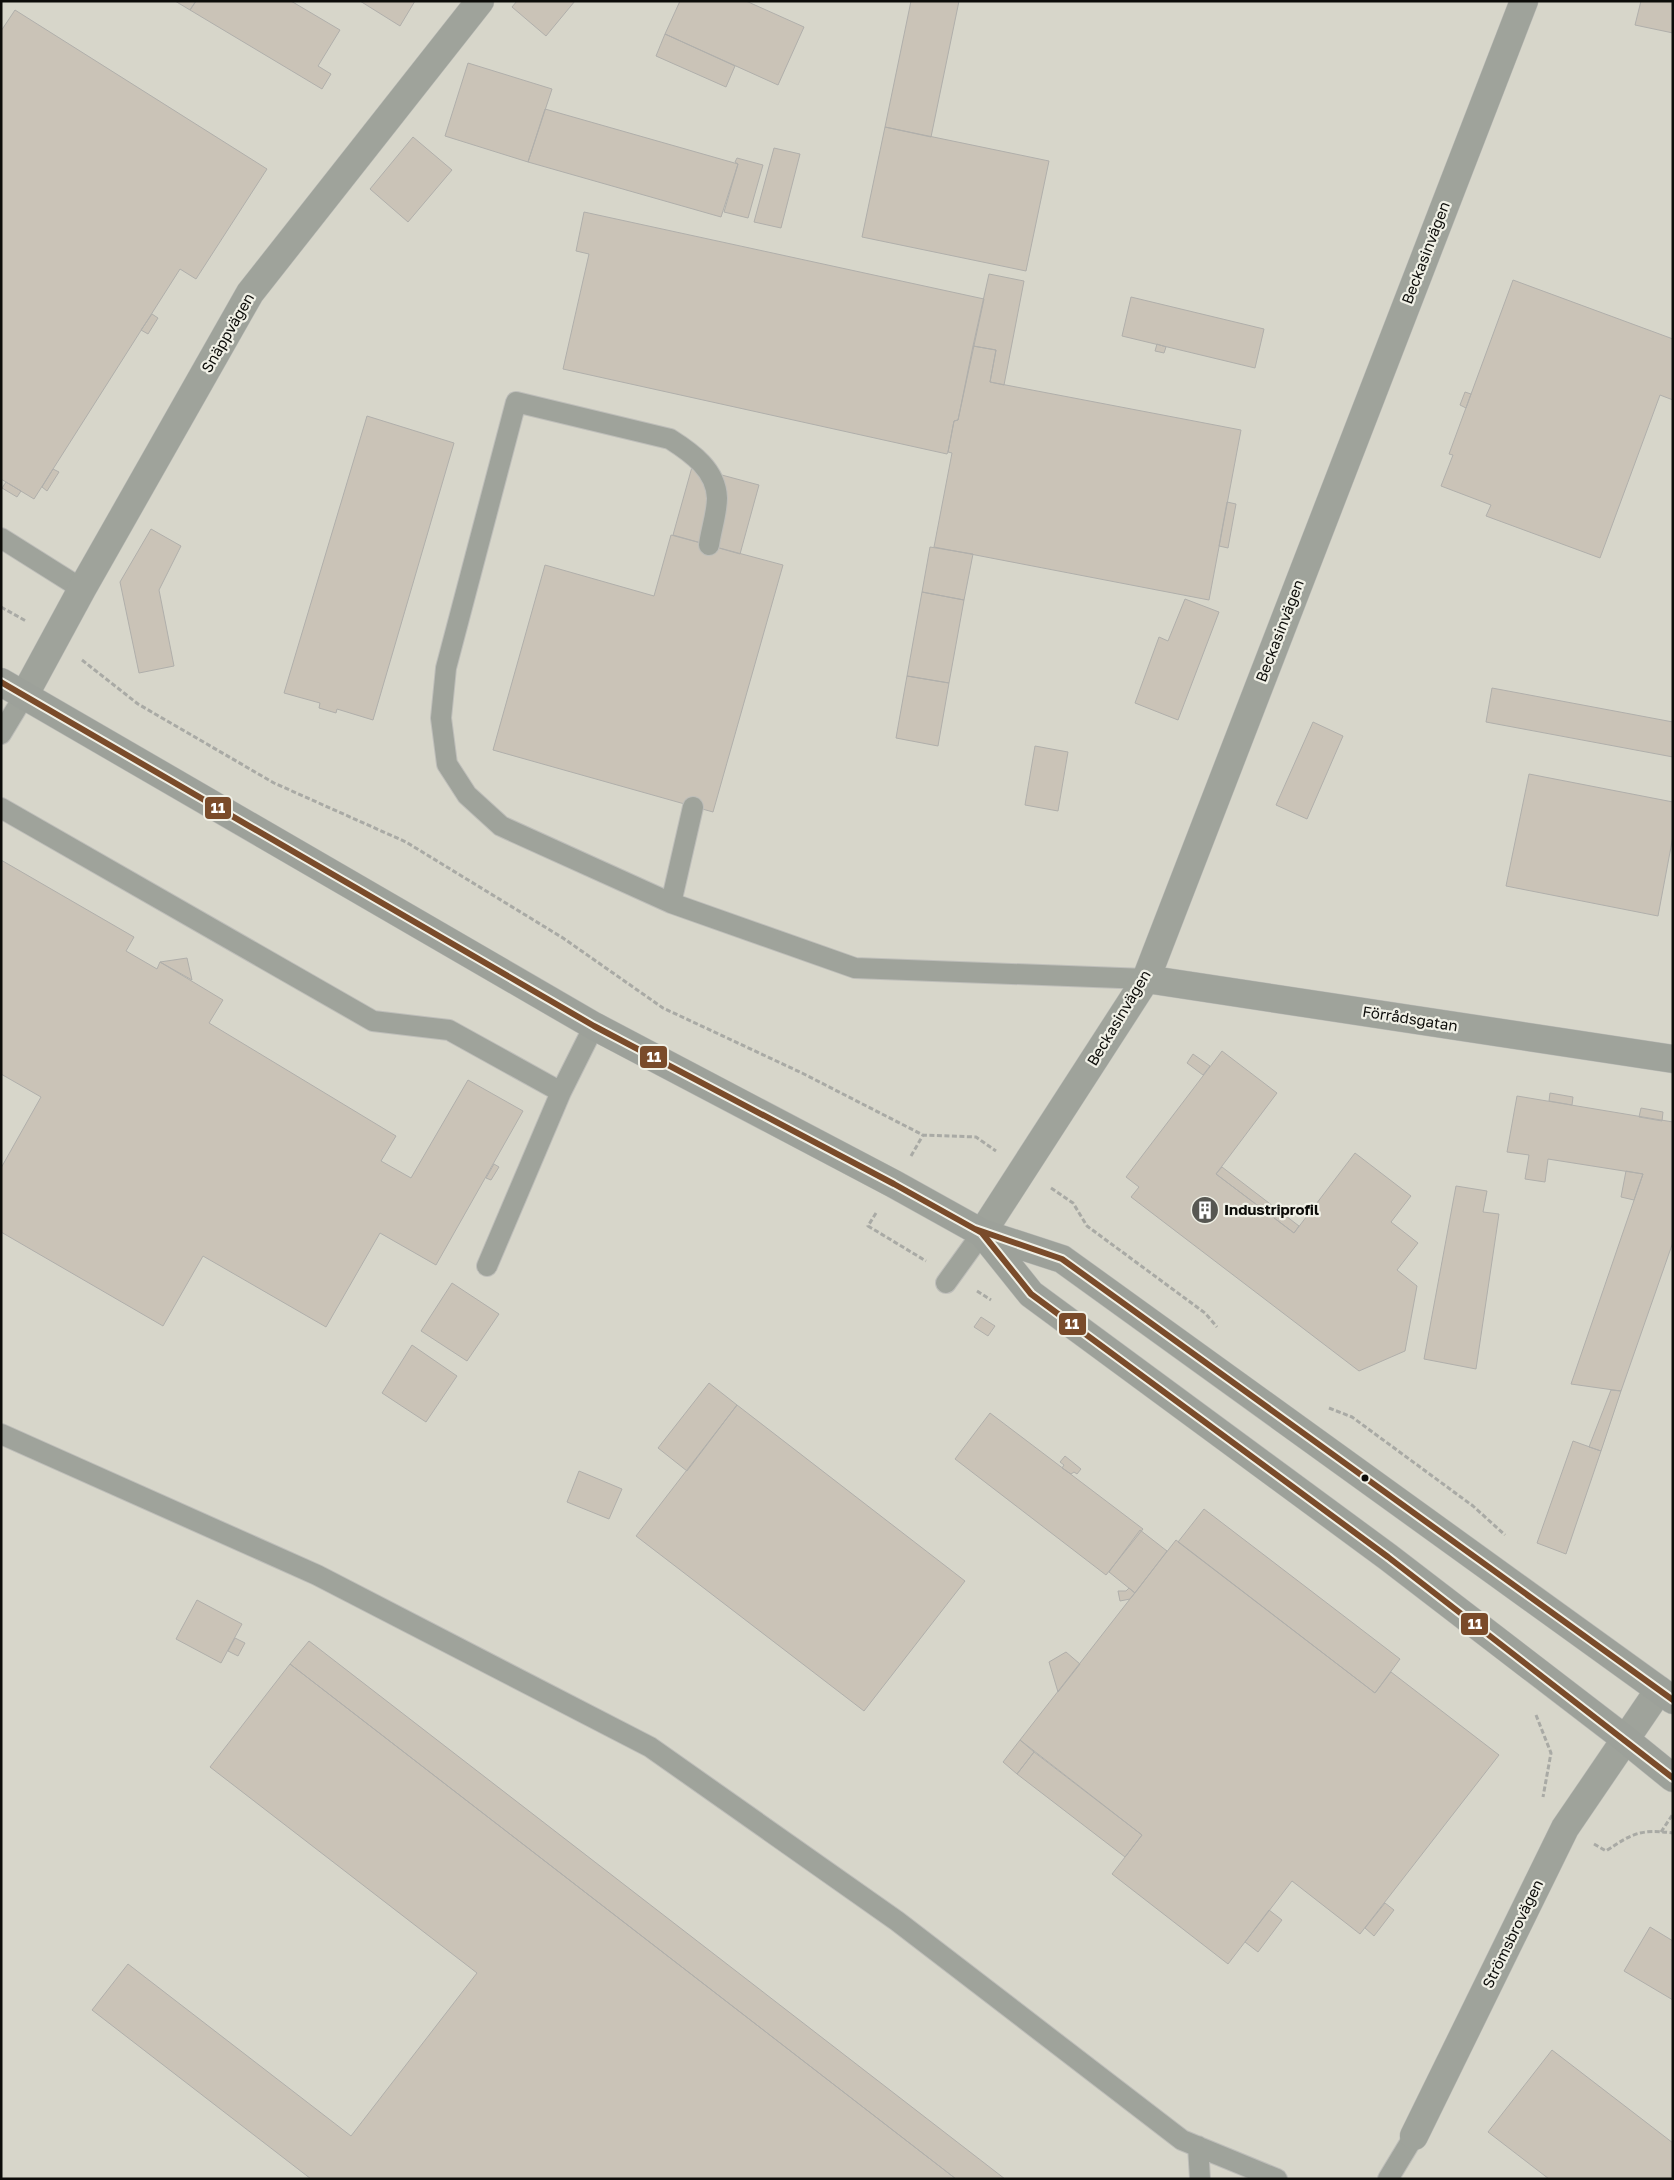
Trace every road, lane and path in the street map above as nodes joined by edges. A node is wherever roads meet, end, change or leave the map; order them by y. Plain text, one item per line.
1 (480, 1) edge
2 (1524, 1) edge
3 (1, 538) edge
4 (709, 545) dead end
5 (82, 590) junction
6 (1, 607) edge
7 (55, 638) junction
8 (12, 689) edge
9 (1, 734) edge
10 (693, 807) dead end
11 (1, 808) edge
12 (671, 903) junction
13 (1146, 979) junction
14 (594, 1026) junction
15 (1673, 1059) edge
16 (561, 1092) junction
17 (1024, 1170) junction
18 (982, 1233) junction
19 (487, 1266) dead end
20 (946, 1283) dead end
21 (1222, 1333) dead end
22 (1328, 1407) dead end
23 (1, 1434) edge
24 (1508, 1537) dead end
25 (1666, 1695) edge
26 (1626, 1739) junction
27 (1673, 1778) edge
28 (1673, 1814) edge
29 (1661, 1832) junction
30 (1673, 1833) edge
31 (1606, 1851) dead end
32 (1414, 2136) joint
33 (1198, 2146) junction
34 (1200, 2179) edge
35 (1278, 2179) edge
36 (1388, 2179) edge

1 - 5 street, Snäppvägen
2 - 13 street, Beckasinvägen
3 - 5 lane
4 - 12 lane
5 - 7 street, Snäppvägen
6 - 7 path
7 - 8 street, Snäppvägen
7 - 17 path
8 - 9 lane
8 - 14 main road, Strömsbrovägen
10 - 12 lane
11 - 16 lane
12 - 13 lane
13 - 15 street, Förrådsgatan
13 - 17 street, Beckasinvägen
14 - 16 lane
14 - 18 main road, Strömsbrovägen
16 - 19 lane
17 - 18 street, Beckasinvägen
17 - 21 path
18 - 20 lane
18 - 25 main road, Strömsbrovägen
18 - 26 main road, Strömsbrovägen
22 - 24 path
23 - 33 lane
25 - 26 street, Strömsbrovägen
26 - 27 main road, Strömsbrovägen
26 - 32 street, Strömsbrovägen
28 - 29 path
29 - 30 path
29 - 31 path
32 - 36 lane
33 - 34 lane
33 - 35 lane

